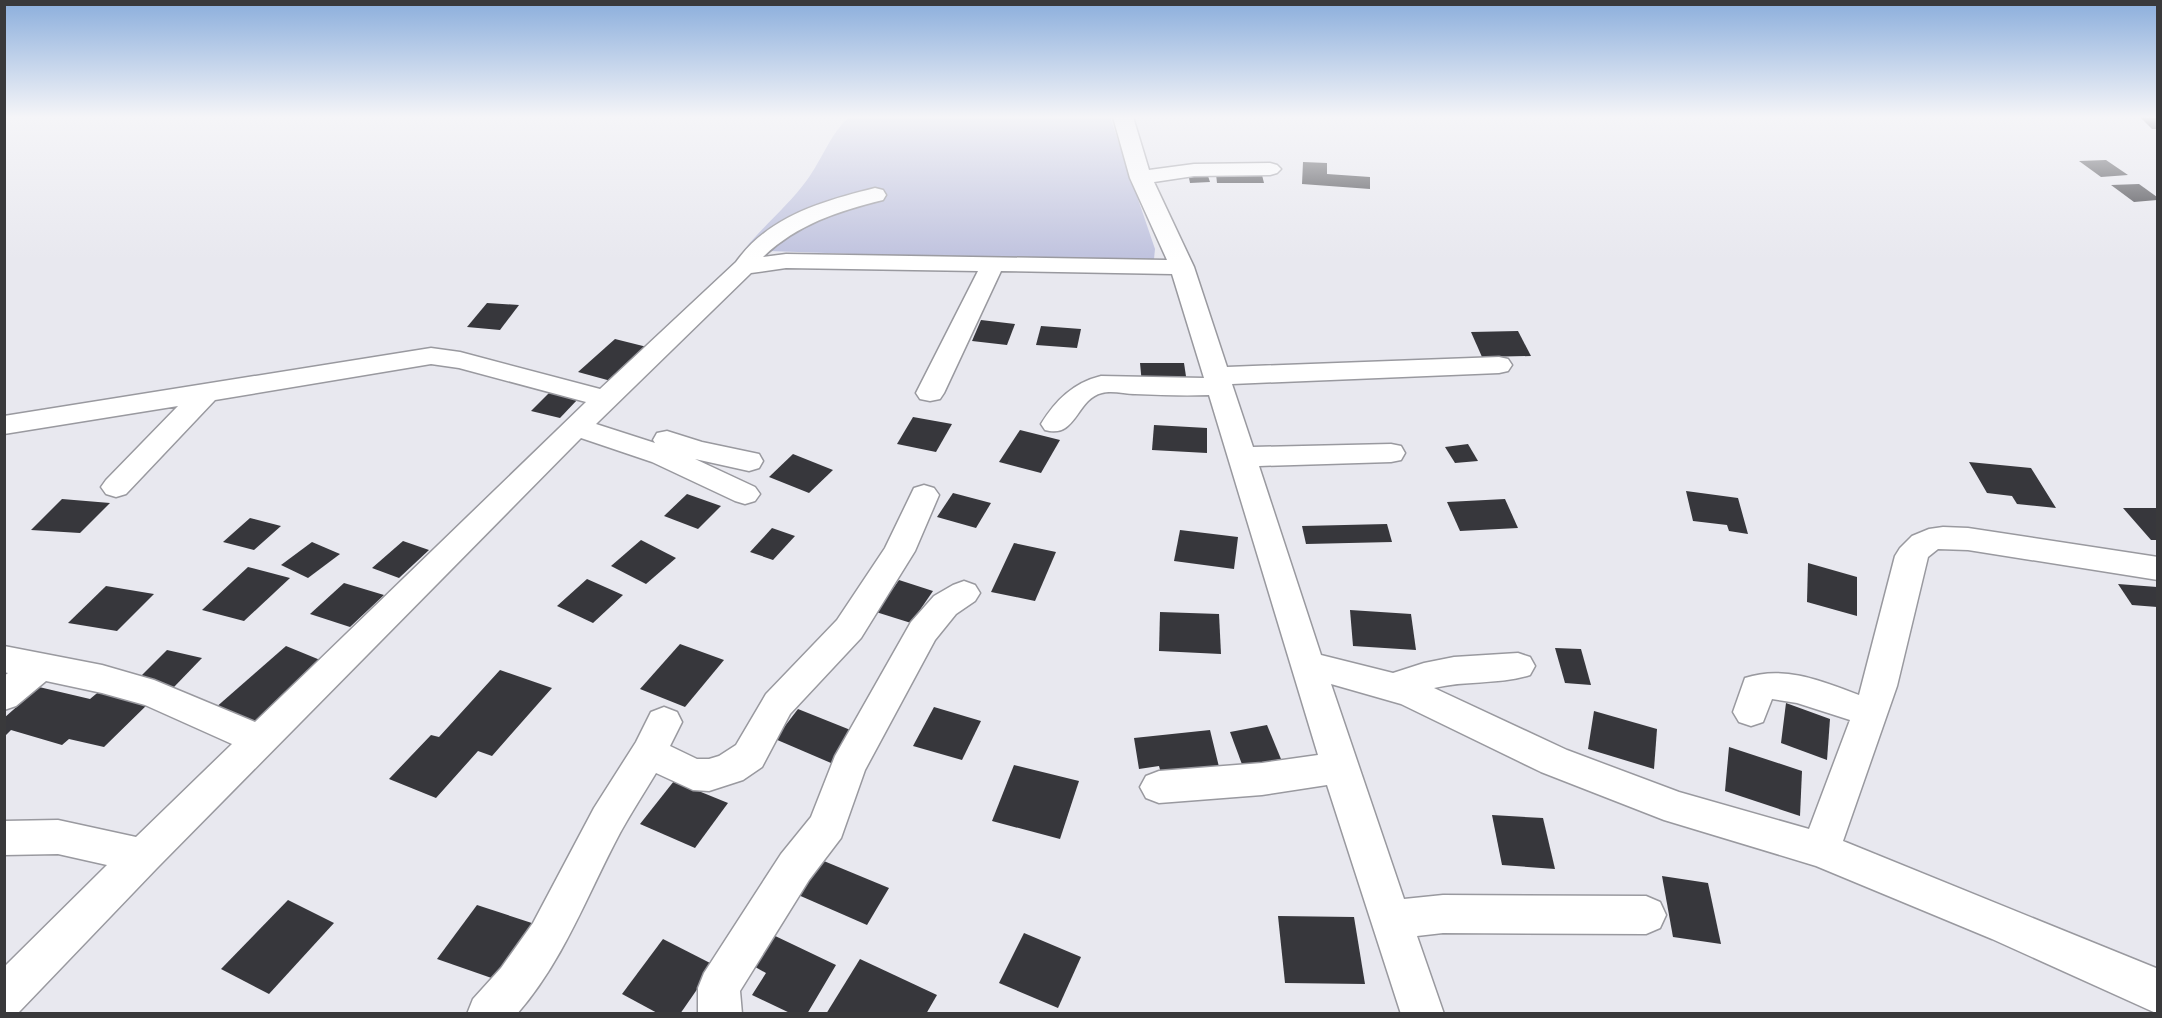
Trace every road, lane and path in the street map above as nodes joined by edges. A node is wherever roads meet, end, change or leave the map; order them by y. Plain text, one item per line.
1 (1137, 165) edge
2 (1270, 169) dead end
3 (1141, 178) junction
4 (875, 195) dead end
5 (993, 264) junction
6 (744, 267) junction
7 (1182, 267) junction
8 (1499, 365) dead end
9 (1218, 381) junction
10 (207, 393) junction
11 (930, 393) dead end
12 (591, 413) junction
13 (1055, 424) dead end
14 (4, 425) edge
15 (1390, 453) dead end
16 (1242, 457) junction
17 (749, 461) dead end
18 (116, 486) dead end
19 (746, 494) dead end
20 (924, 495) dead end
21 (2157, 569) edge
22 (964, 593) dead end
23 (4, 659) edge
24 (40, 666) junction
25 (1308, 666) junction
26 (1518, 666) dead end
27 (1394, 688) junction
28 (4, 696) edge
29 (1751, 712) dead end
30 (1870, 713) junction
31 (260, 740) junction
32 (1340, 768) junction
33 (1159, 787) dead end
34 (4, 838) edge
35 (1821, 850) junction
36 (143, 856) junction
37 (1646, 915) dead end
38 (1392, 920) junction
39 (2157, 993) edge
40 (4, 997) edge
41 (488, 1014) edge
42 (720, 1014) edge
43 (1423, 1014) edge

1 - 3 street
2 - 3 street
3 - 7 street
4 - 6 street
5 - 6 street
5 - 7 street
5 - 11 street
6 - 12 street
7 - 9 street
8 - 9 street
9 - 13 street
9 - 16 street
10 - 12 street
10 - 14 street
10 - 18 street
12 - 17 street
12 - 19 street
12 - 31 street
15 - 16 street
16 - 25 street
20 - 41 street
21 - 30 street
22 - 42 street
23 - 24 street
24 - 28 street
24 - 31 street
25 - 27 street
25 - 32 street
26 - 27 street
27 - 35 street
29 - 30 street
30 - 35 street
31 - 36 street
32 - 33 street
32 - 38 street
34 - 36 street
35 - 39 street
36 - 40 street
37 - 38 street
38 - 43 street

